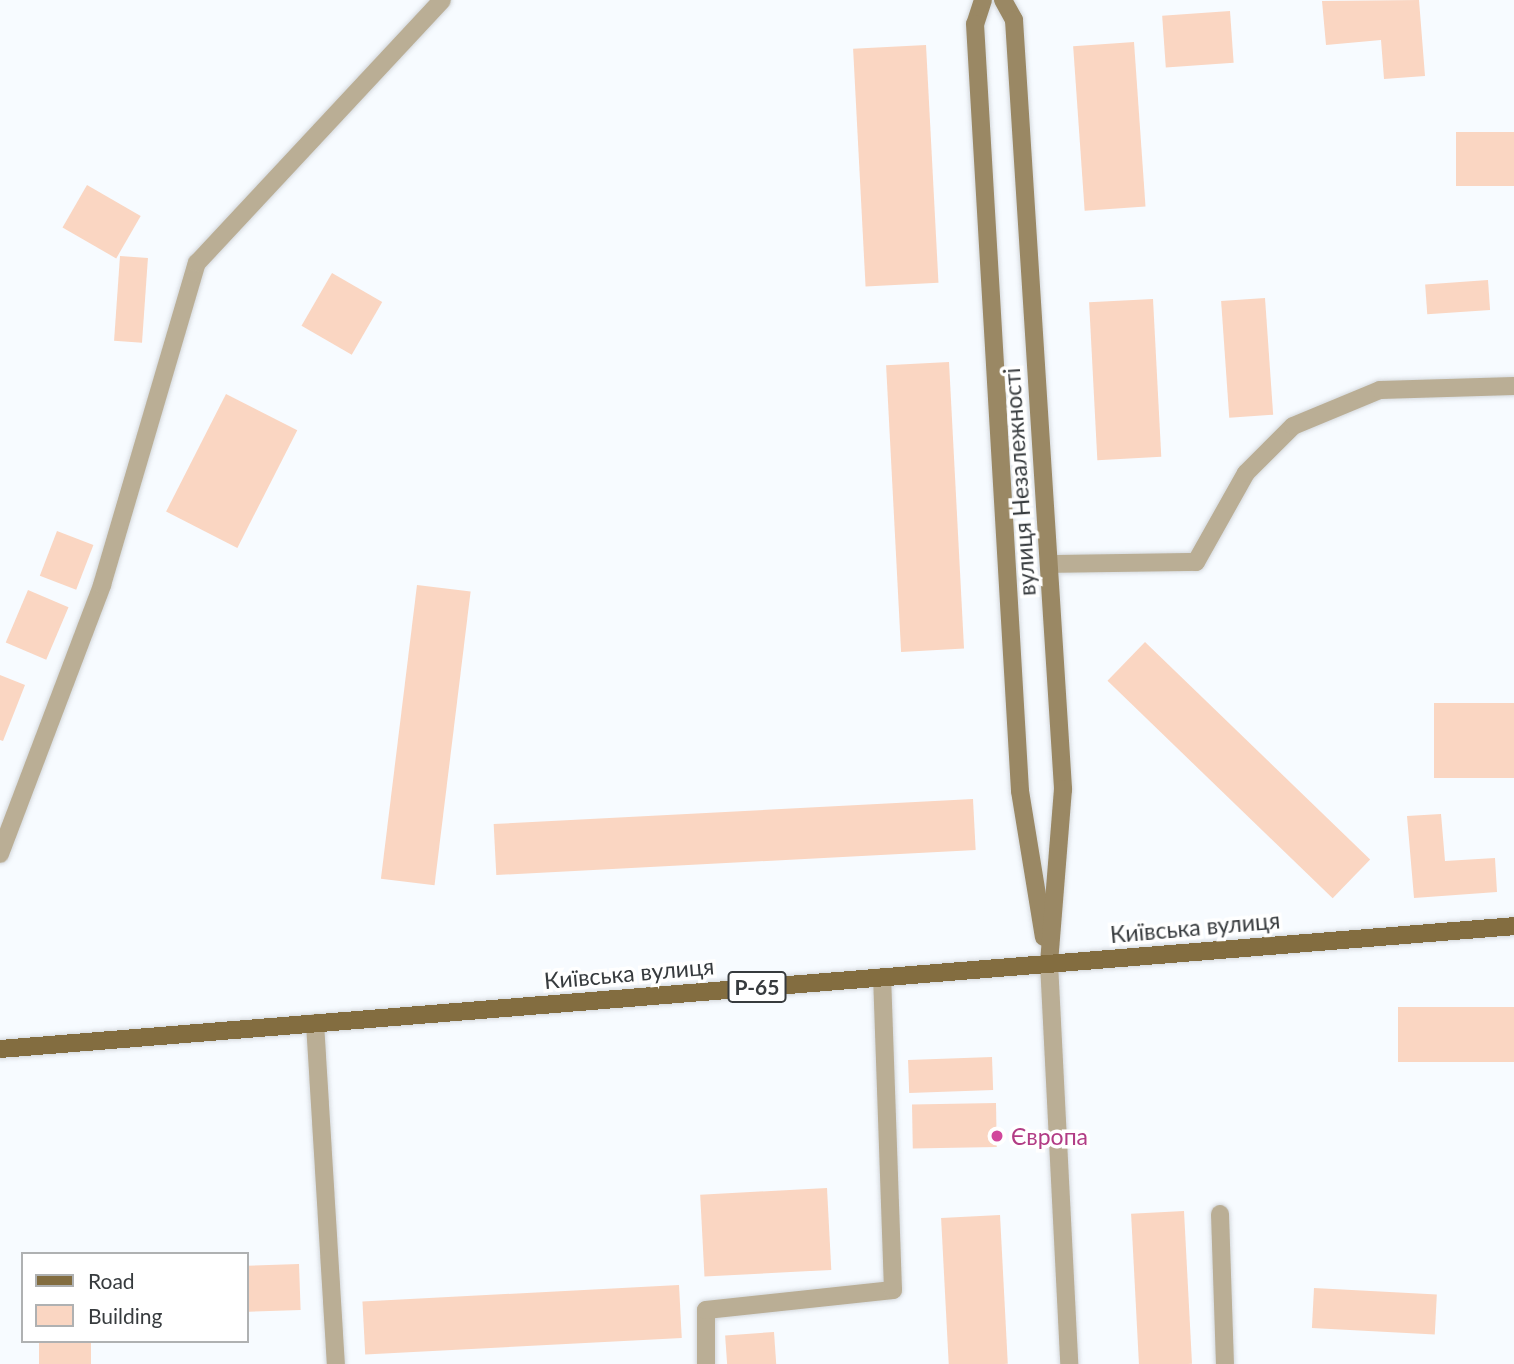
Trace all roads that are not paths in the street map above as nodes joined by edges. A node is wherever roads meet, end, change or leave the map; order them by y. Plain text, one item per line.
1 (442, 0) edge
2 (983, 0) edge
3 (1003, 0) edge
4 (1514, 386) edge
5 (1049, 564) junction
6 (0, 854) edge
7 (1514, 926) edge
8 (1049, 963) junction
9 (882, 977) junction
10 (315, 1023) junction
11 (0, 1049) edge
12 (1220, 1213) dead end
13 (336, 1364) edge
14 (706, 1364) edge
15 (1069, 1364) edge
16 (1225, 1364) edge

1 - 6 street
2 - 8 street, вулиця Незалежності
3 - 5 street, вулиця Незалежності
4 - 5 street
5 - 8 street, вулиця Незалежності
7 - 8 main road, Київська вулиця / Р-65
8 - 9 main road, Київська вулиця / Р-65
8 - 15 street, вулиця Незалежності
9 - 10 main road, Київська вулиця / Р-65
9 - 14 street
10 - 11 main road, Київська вулиця / Р-65
10 - 13 street
12 - 16 street

